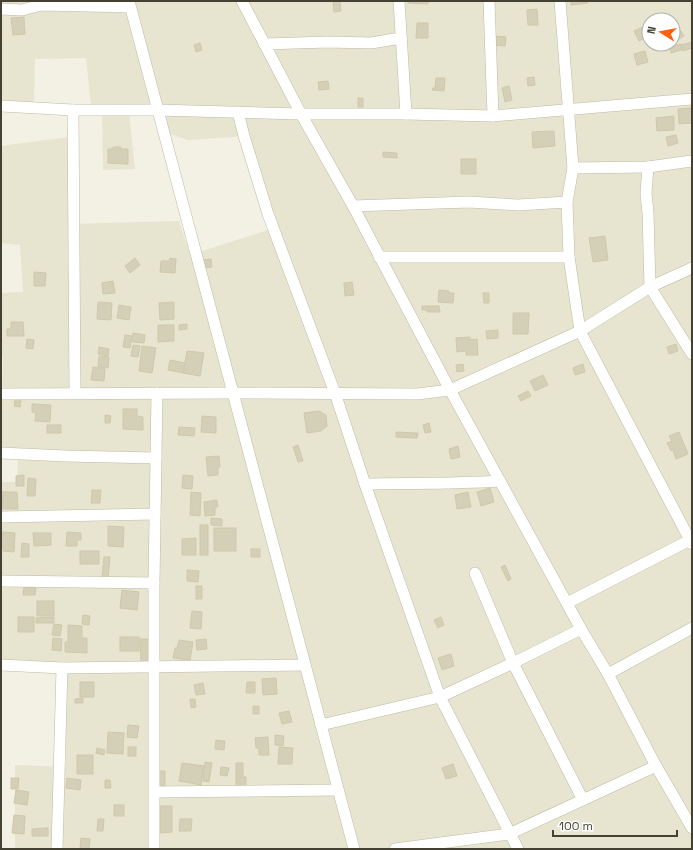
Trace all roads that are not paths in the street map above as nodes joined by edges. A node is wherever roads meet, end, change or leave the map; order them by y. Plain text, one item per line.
1 (242, 1) edge
2 (399, 1) edge
3 (489, 1) edge
4 (560, 1) edge
5 (129, 4) edge
6 (1, 9) edge
7 (401, 38) junction
8 (264, 44) junction
9 (692, 99) edge
10 (1, 106) edge
11 (73, 110) junction
12 (157, 110) junction
13 (569, 110) junction
14 (238, 112) junction
15 (301, 114) junction
16 (406, 114) junction
17 (493, 116) junction
18 (692, 161) edge
19 (648, 167) junction
20 (572, 168) junction
21 (567, 202) junction
22 (353, 206) junction
23 (569, 256) junction
24 (379, 257) junction
25 (692, 268) edge
26 (650, 287) junction
27 (580, 331) junction
28 (692, 353) edge
29 (450, 390) junction
30 (74, 393) junction
31 (157, 393) junction
32 (233, 393) junction
33 (335, 393) junction
34 (1, 394) edge
35 (1, 453) edge
36 (156, 458) junction
37 (500, 481) junction
38 (365, 484) junction
39 (155, 514) junction
40 (1, 517) edge
41 (690, 536) edge
42 (475, 573) dead end
43 (1, 581) edge
44 (154, 583) junction
45 (567, 603) junction
46 (692, 628) edge
47 (581, 629) junction
48 (513, 663) junction
49 (1, 665) edge
50 (305, 665) junction
51 (155, 667) junction
52 (62, 668) junction
53 (608, 674) junction
54 (440, 697) junction
55 (321, 725) junction
56 (656, 766) junction
57 (338, 790) junction
58 (155, 792) junction
59 (583, 800) junction
60 (692, 828) edge
61 (510, 834) junction
62 (57, 849) edge
63 (154, 849) edge
64 (354, 849) edge
65 (395, 849) edge
66 (518, 849) edge

1 - 8 street
2 - 7 street
3 - 17 street
4 - 13 street
5 - 6 street
5 - 12 street
7 - 8 street
7 - 16 street
8 - 15 street
9 - 13 street
10 - 11 street
11 - 12 street
11 - 30 street
12 - 14 street
12 - 32 street
13 - 17 street
13 - 20 street
14 - 15 street
14 - 33 street
15 - 16 street
15 - 22 street
16 - 17 street
18 - 19 street
19 - 20 street
19 - 26 street
20 - 21 street
21 - 22 street
21 - 23 street
22 - 24 street
23 - 24 street
23 - 27 street
24 - 29 street
25 - 26 street
26 - 27 street
26 - 28 street
27 - 29 street
27 - 41 street
29 - 33 street
29 - 37 street
30 - 31 street
30 - 34 street
31 - 32 street
31 - 36 street
32 - 33 street
32 - 50 street
33 - 38 street
35 - 36 street
36 - 39 street
37 - 38 street
37 - 45 street
38 - 54 street
39 - 40 street
39 - 44 street
41 - 45 street
42 - 48 street
43 - 44 street
44 - 51 street
45 - 47 street
46 - 53 street
47 - 48 street
47 - 53 street
48 - 54 street
48 - 59 street
49 - 52 street
50 - 51 street
50 - 55 street
51 - 52 street
51 - 58 street
52 - 62 street
53 - 56 street
54 - 55 street
54 - 61 street
55 - 57 street
56 - 59 street
56 - 60 street
57 - 58 street
57 - 64 street
58 - 63 street
59 - 61 street
61 - 65 street
61 - 66 street

